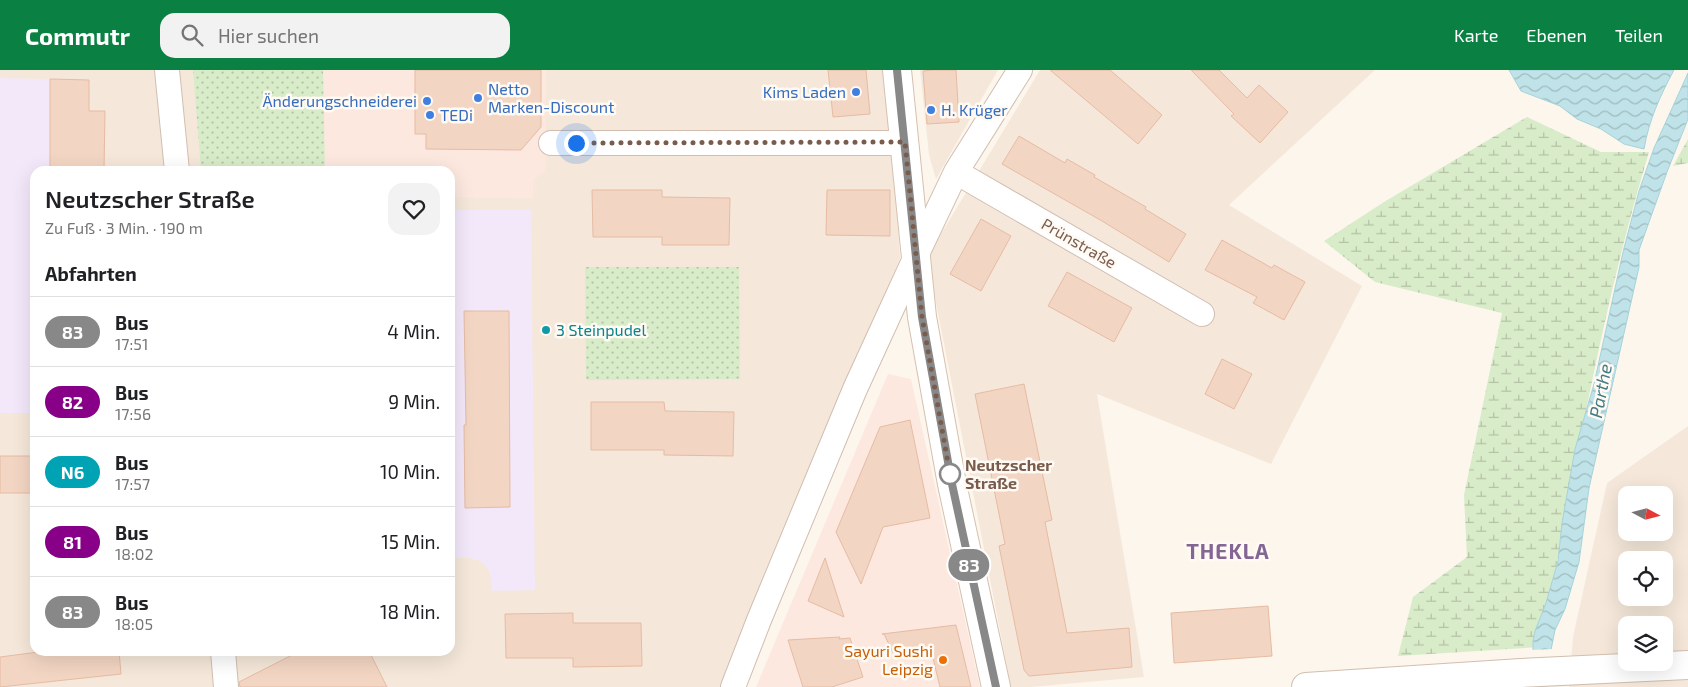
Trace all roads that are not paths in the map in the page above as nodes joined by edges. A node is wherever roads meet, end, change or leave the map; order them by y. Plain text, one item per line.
1 (167, 70) edge
2 (897, 70) edge
3 (1020, 70) edge
4 (905, 142) junction
5 (551, 143) dead end
6 (177, 166) edge
7 (956, 172) junction
8 (916, 256) junction
9 (1202, 314) dead end
10 (223, 656) edge
11 (1688, 665) edge
12 (226, 687) edge
13 (733, 687) edge
14 (996, 687) edge
15 (1306, 687) edge

1 - 6 street
2 - 4 main road
3 - 7 street
4 - 5 street
4 - 8 main road
7 - 8 street
7 - 9 street, Prünstraße
8 - 13 street
8 - 14 main road
10 - 12 street
11 - 15 main road

